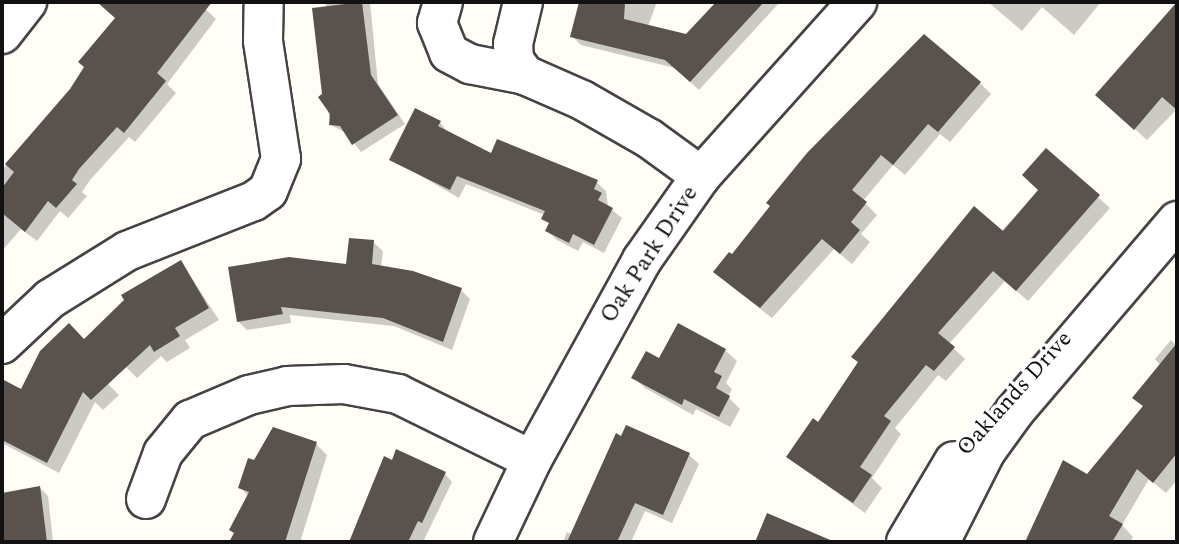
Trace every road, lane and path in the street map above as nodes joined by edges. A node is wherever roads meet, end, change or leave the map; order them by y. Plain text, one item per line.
1 (27, 2) edge
2 (264, 2) edge
3 (443, 2) edge
4 (523, 2) edge
5 (857, 2) edge
6 (2, 34) edge
7 (525, 75) junction
8 (702, 176) junction
9 (1177, 221) edge
10 (1113, 292) junction
11 (2, 344) edge
12 (532, 460) junction
13 (146, 499) dead end
14 (493, 542) edge
15 (906, 542) edge
16 (940, 542) edge

1 - 6 street
2 - 11 street
3 - 7 street
4 - 7 street
5 - 8 street, Oak Park Drive
7 - 8 street
8 - 12 street, Oak Park Drive
9 - 10 street, Oaklands Drive
10 - 15 street, Oaklands Drive
10 - 16 street, Oaklands Drive
12 - 13 street
12 - 14 street, Oak Park Drive

